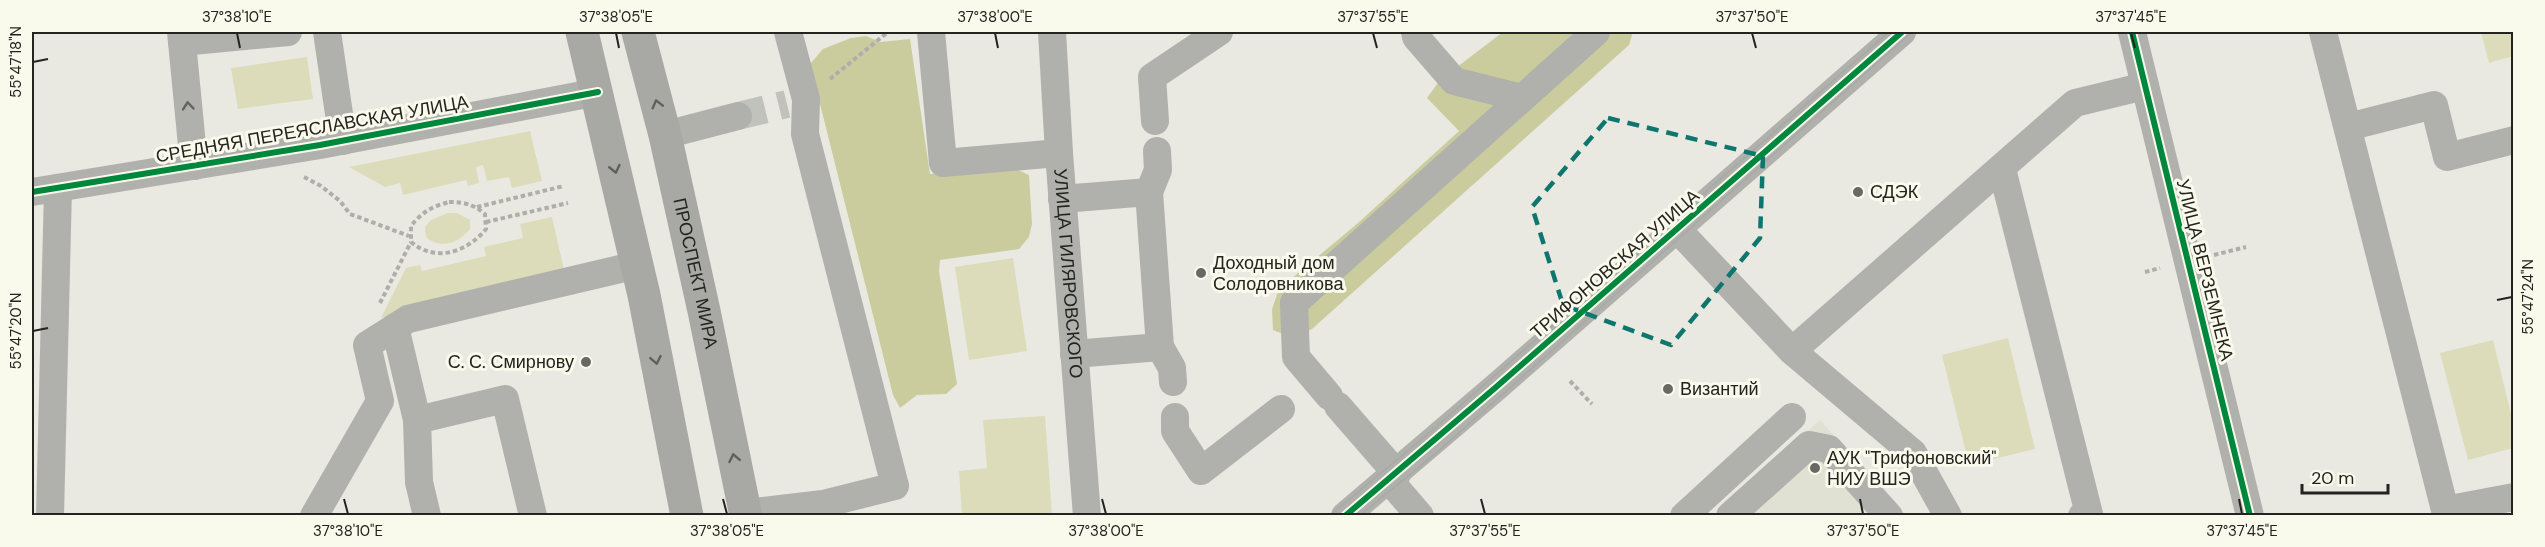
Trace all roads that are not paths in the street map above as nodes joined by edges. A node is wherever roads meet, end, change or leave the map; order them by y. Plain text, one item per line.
1 (288, 32) edge
2 (327, 32) edge
3 (582, 32) edge
4 (638, 32) edge
5 (789, 32) edge
6 (931, 32) edge
7 (1052, 32) edge
8 (1219, 32) edge
9 (1415, 32) edge
10 (1596, 32) edge
11 (2132, 32) edge
12 (2324, 32) edge
13 (1896, 34) edge
14 (182, 37) edge
15 (2145, 86) junction
16 (597, 92) junction
17 (1522, 98) junction
18 (738, 116) tunnel mouth
19 (1155, 121) dead end
20 (2348, 127) junction
21 (665, 135) junction
22 (2514, 140) edge
23 (343, 141) junction
24 (1157, 151) dead end
25 (1059, 153) junction
26 (194, 166) junction
27 (2002, 169) junction
28 (45, 190) edge
29 (1149, 192) junction
30 (1062, 199) junction
31 (1677, 229) junction
32 (637, 265) junction
33 (43, 316) edge
34 (395, 327) junction
35 (1160, 347) junction
36 (1792, 351) junction
37 (1074, 354) junction
38 (1173, 382) dead end
39 (1281, 409) dead end
40 (1175, 417) dead end
41 (1792, 417) dead end
42 (417, 420) junction
43 (1393, 477) junction
44 (2514, 497) edge
45 (44, 504) edge
46 (746, 514) edge
47 (2086, 515) edge
48 (314, 516) edge
49 (427, 516) edge
50 (533, 516) edge
51 (687, 516) edge
52 (1087, 516) edge
53 (1345, 516) edge
54 (1420, 516) edge
55 (1684, 516) edge
56 (1730, 516) edge
57 (1889, 516) edge
58 (1948, 516) edge
59 (2250, 516) edge

1 - 14 street
2 - 23 street
3 - 16 main road
21 -> 4 main road, ПРОСПЕКТ МИРА
5 - 46 street
6 - 25 street
7 - 25 street, УЛИЦА ГИЛЯРОВСКОГО
8 - 19 street
9 - 17 street
10 - 17 street
11 - 15 street, УЛИЦА ВЕРЗЕМНЕКА
12 - 20 street
13 - 31 street, ТРИФОНОВСКАЯ УЛИЦА
26 -> 14 street
15 - 27 street
15 - 59 street, УЛИЦА ВЕРЗЕМНЕКА
16 - 23 street, СРЕДНЯЯ ПЕРЕЯСЛАВСКАЯ УЛИЦА
16 -> 32 main road
17 - 43 street
18 - 21 street
20 - 22 street
20 - 44 street
46 -> 21 main road, ПРОСПЕКТ МИРА
23 - 26 street, СРЕДНЯЯ ПЕРЕЯСЛАВСКАЯ УЛИЦА
24 - 29 street
25 - 30 street, УЛИЦА ГИЛЯРОВСКОГО
26 - 28 street, СРЕДНЯЯ ПЕРЕЯСЛАВСКАЯ УЛИЦА
27 - 36 street
27 - 47 street
28 - 33 street
29 - 30 street
29 - 35 street
30 - 37 street, УЛИЦА ГИЛЯРОВСКОГО
31 - 36 street
31 - 43 street, ТРИФОНОВСКАЯ УЛИЦА
32 - 34 street
32 -> 51 main road
33 - 45 street
34 - 42 street
34 - 48 street
35 - 37 street
35 - 38 street
36 - 58 street
37 - 52 street, УЛИЦА ГИЛЯРОВСКОГО
39 - 40 street
41 - 55 street
42 - 49 street
42 - 50 street
43 - 53 street, ТРИФОНОВСКАЯ УЛИЦА
43 - 54 street
56 - 57 street

